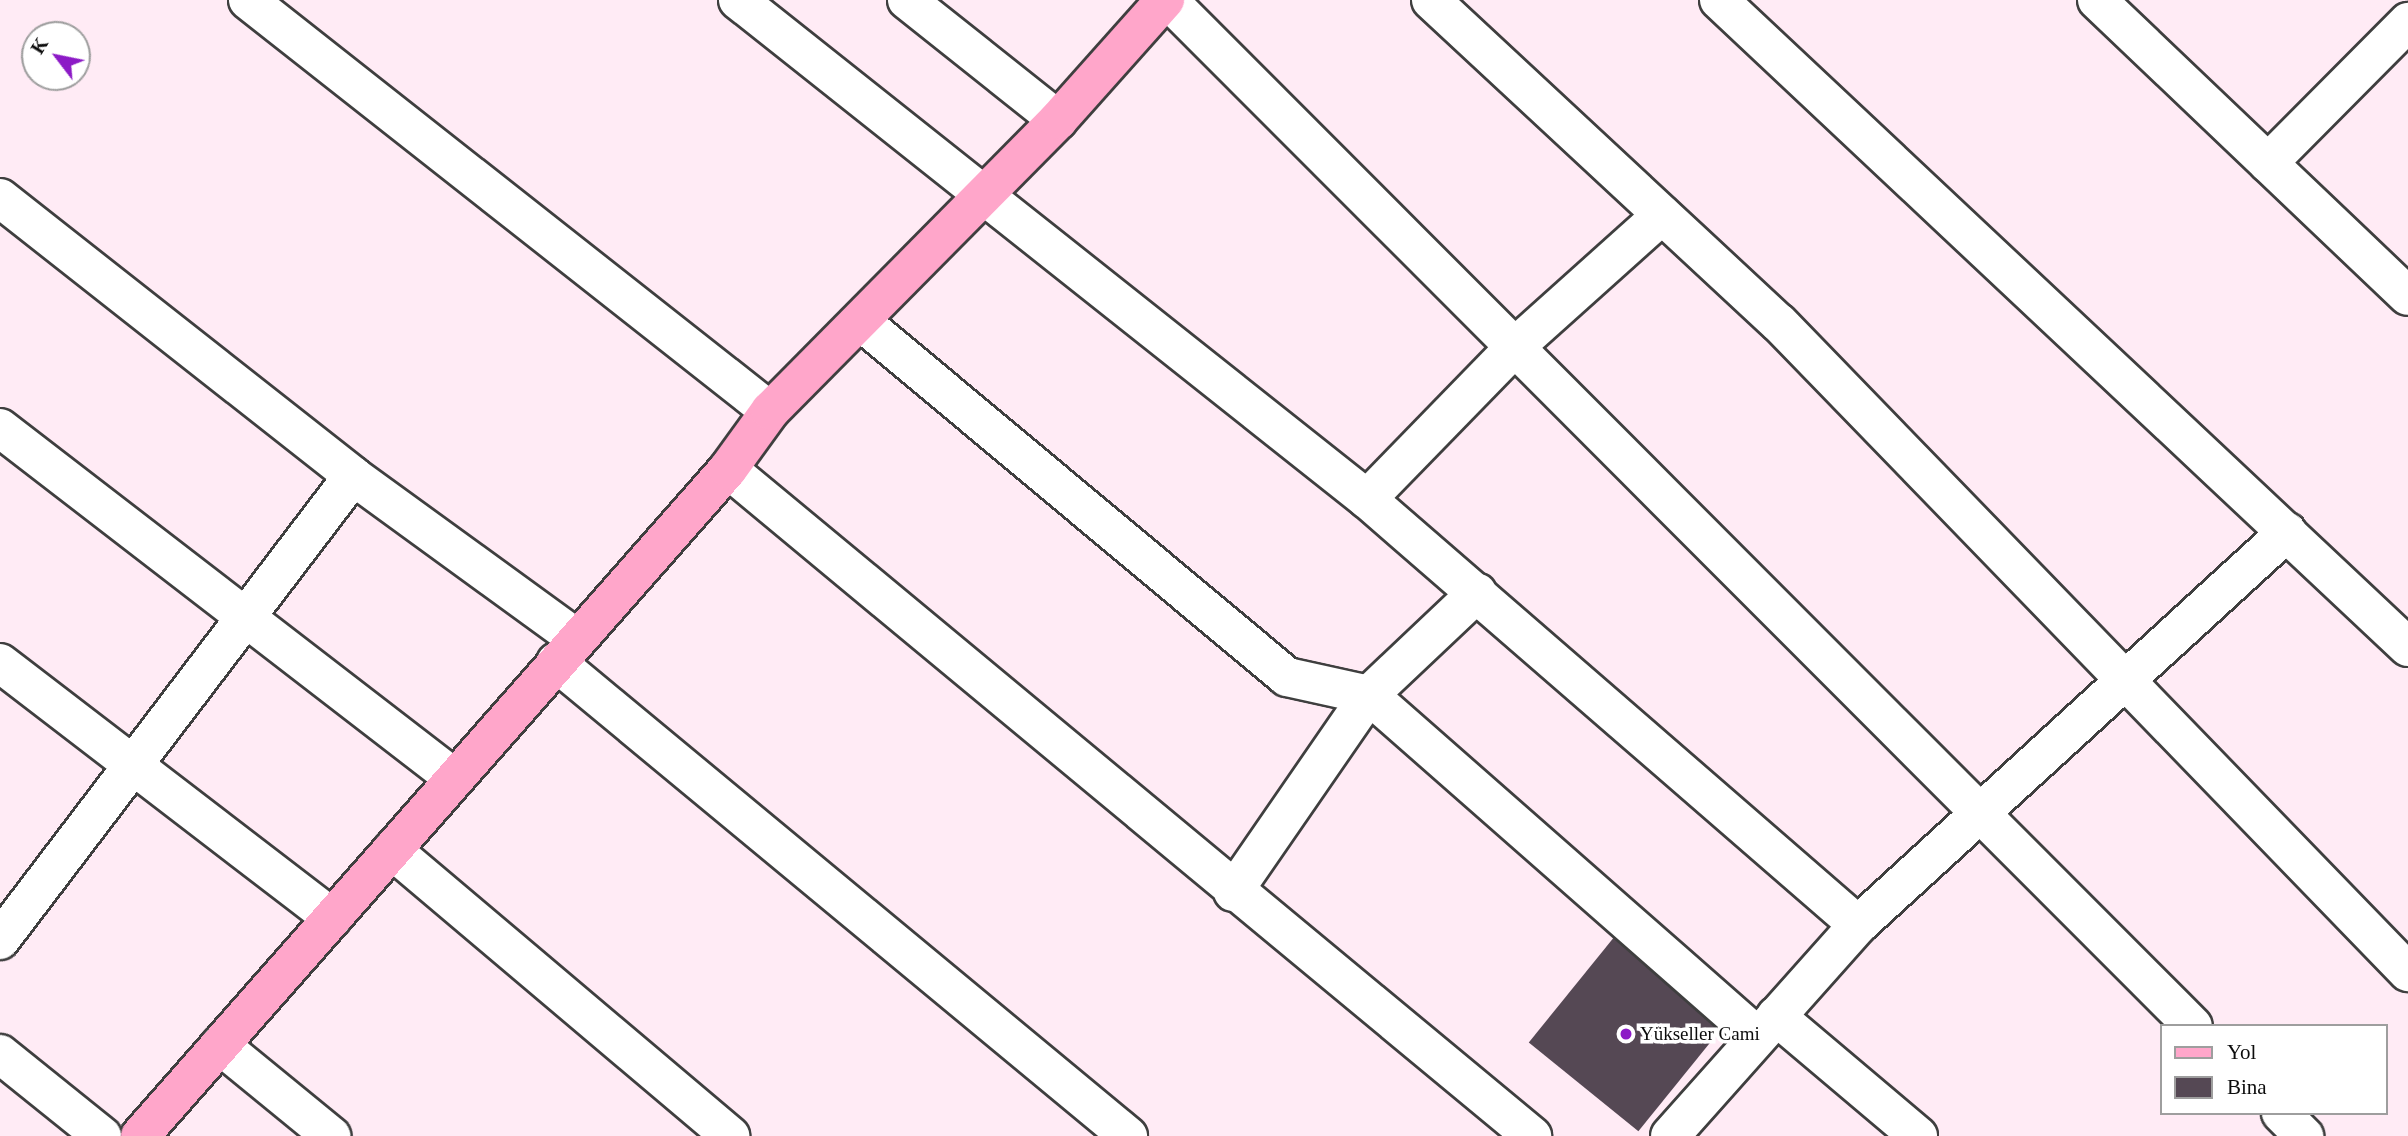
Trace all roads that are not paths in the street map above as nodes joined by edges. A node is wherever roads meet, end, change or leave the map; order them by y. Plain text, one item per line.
1 (248, 0) edge
2 (738, 0) edge
3 (907, 0) edge
4 (1166, 0) edge
5 (1431, 0) edge
6 (1719, 0) edge
7 (2097, 0) edge
8 (2408, 22) edge
9 (1058, 120) junction
10 (2267, 163) junction
11 (983, 196) junction
12 (0, 198) edge
13 (1662, 215) junction
14 (2408, 296) edge
15 (863, 323) junction
16 (1516, 346) junction
17 (770, 411) junction
18 (0, 428) edge
19 (727, 469) junction
20 (353, 476) junction
21 (1367, 499) junction
22 (2287, 532) junction
23 (1477, 593) junction
24 (249, 620) junction
25 (2408, 647) edge
26 (566, 650) junction
27 (0, 663) edge
28 (2123, 681) junction
29 (1369, 695) junction
30 (136, 767) junction
31 (454, 778) junction
32 (1980, 813) junction
33 (392, 850) junction
34 (1233, 892) junction
35 (12, 899) edge
36 (332, 918) junction
37 (1858, 925) junction
38 (0, 940) edge
39 (2408, 972) edge
40 (2191, 1024) edge
41 (1766, 1025) junction
42 (220, 1045) junction
43 (0, 1054) edge
44 (2283, 1115) edge
45 (102, 1136) edge
46 (140, 1136) edge
47 (331, 1136) edge
48 (730, 1136) edge
49 (1128, 1136) edge
50 (1532, 1136) edge
51 (1670, 1136) edge
52 (1918, 1136) edge
53 (2304, 1136) edge

1 - 17 street
2 - 11 street
3 - 9 street
4 - 9 main road
4 - 16 street
5 - 13 street
6 - 22 street
7 - 10 street
8 - 10 street
9 - 11 main road
10 - 14 street
11 - 15 main road
11 - 21 street
12 - 20 street
13 - 16 street
13 - 28 street
15 - 17 main road
15 - 29 street
16 - 21 street
16 - 32 street
17 - 19 main road
18 - 24 street
19 - 26 main road
19 - 34 street
20 - 24 street
20 - 26 street
21 - 23 street
22 - 25 street
22 - 28 street
23 - 29 street
23 - 37 street
24 - 30 street
24 - 31 street
26 - 31 main road
26 - 49 street
27 - 30 street
28 - 32 street
28 - 39 street
29 - 34 street
29 - 41 street
30 - 35 street
30 - 36 street
31 - 33 main road
32 - 37 street
32 - 40 street
33 - 36 main road
33 - 48 street
34 - 50 street
35 - 38 street
36 - 42 main road
37 - 41 street
41 - 51 street
41 - 52 street
42 - 46 main road
42 - 47 street
43 - 45 street
44 - 53 street

